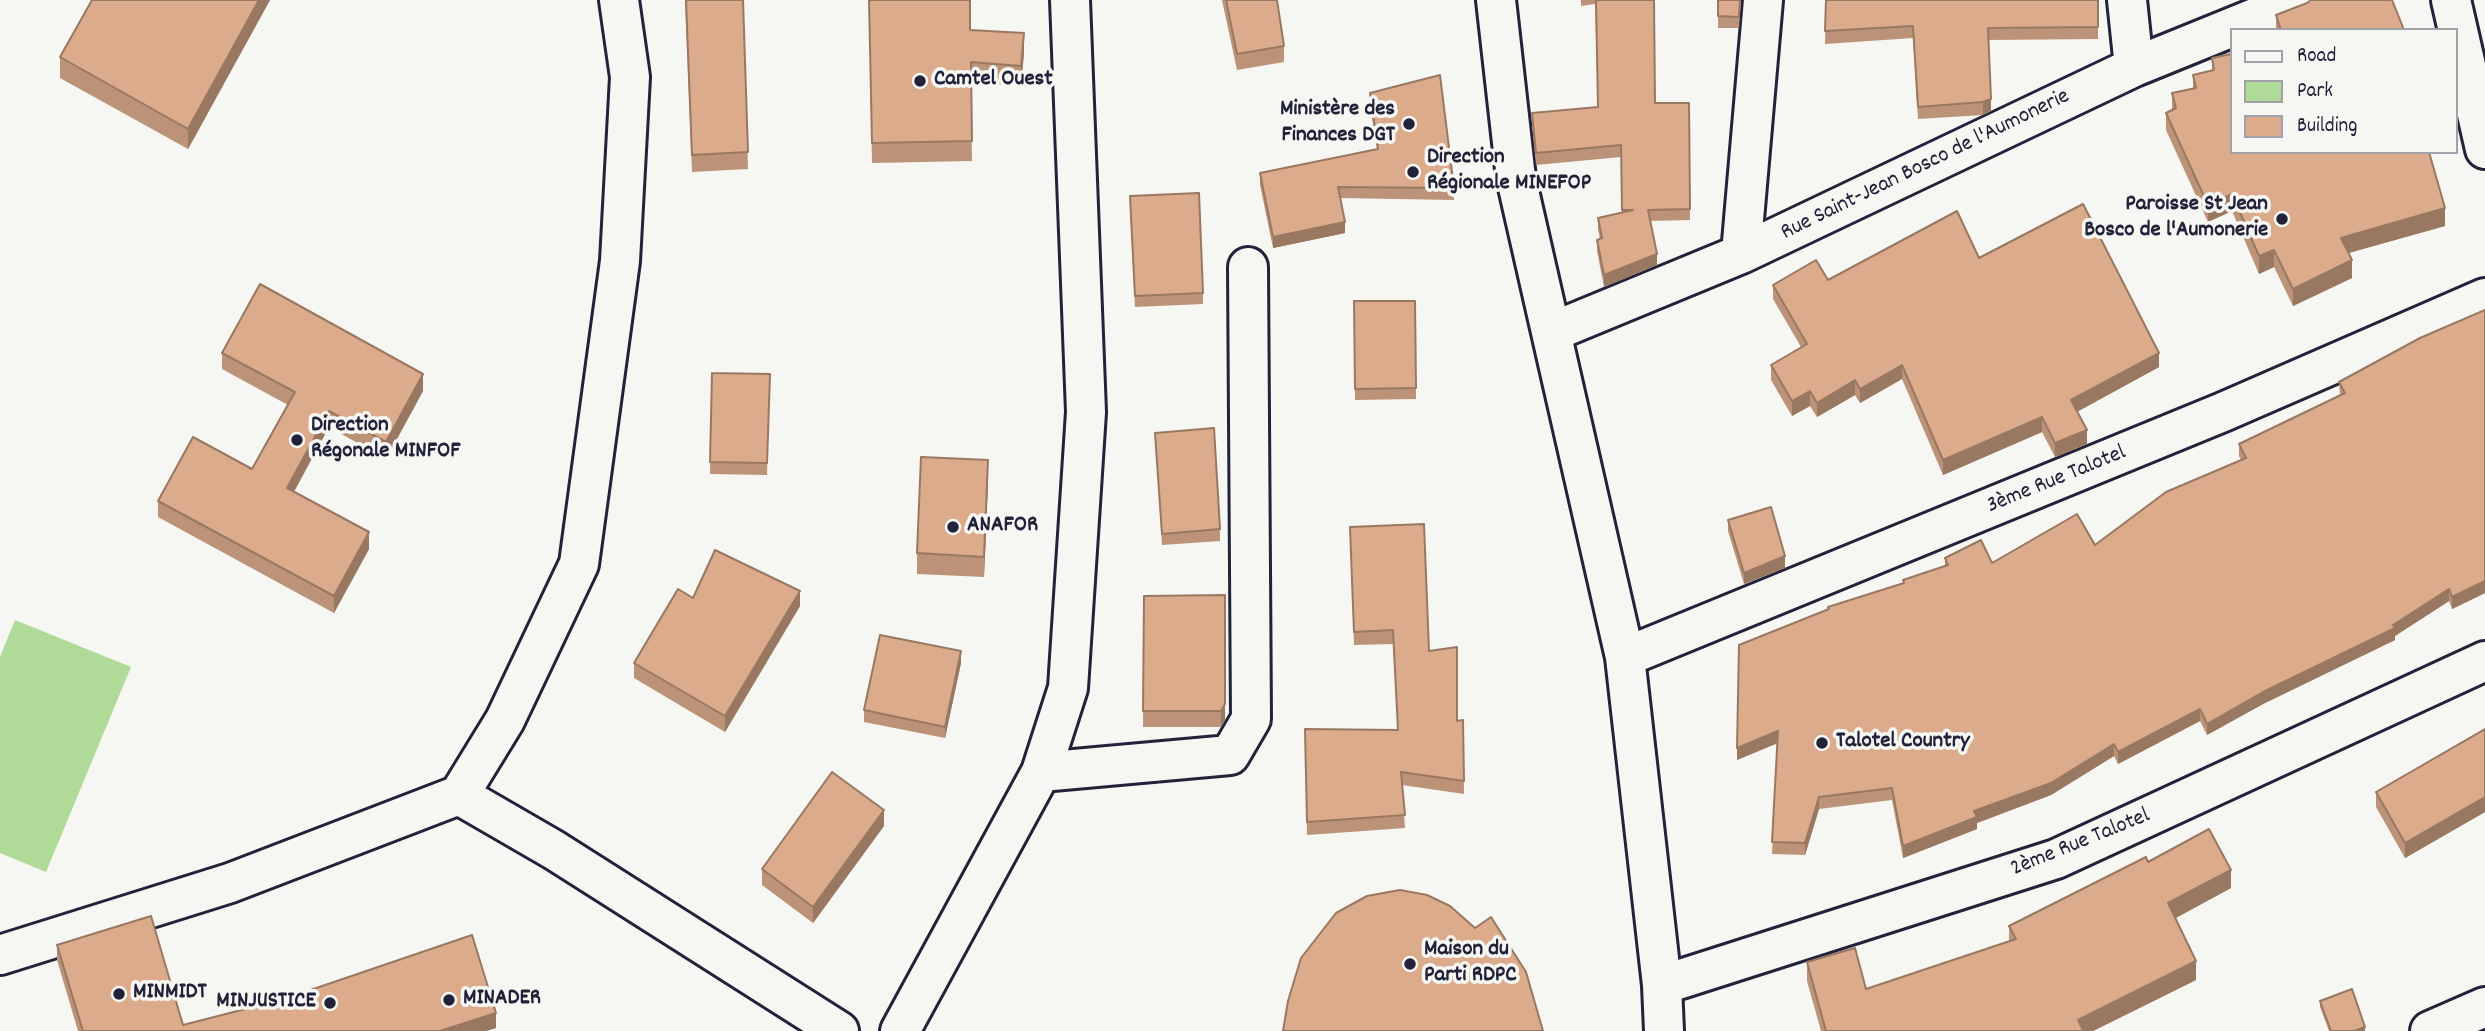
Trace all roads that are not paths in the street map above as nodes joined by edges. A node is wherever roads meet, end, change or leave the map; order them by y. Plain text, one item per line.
1 (619, 0) edge
2 (1070, 0) edge
3 (1496, 0) edge
4 (1763, 0) edge
5 (2127, 0) edge
6 (2299, 0) edge
7 (2451, 0) edge
8 (2230, 28) edge
9 (2230, 28) edge
10 (2134, 67) junction
11 (2485, 149) edge
12 (1741, 254) junction
13 (1248, 267) dead end
14 (2485, 298) edge
15 (1552, 332) junction
16 (1625, 657) junction
17 (2485, 661) edge
18 (1041, 772) junction
19 (459, 795) junction
20 (0, 955) edge
21 (1662, 985) junction
22 (2485, 1007) edge
23 (839, 1031) edge
24 (900, 1031) edge
25 (1664, 1031) edge
26 (2430, 1031) edge

1 - 19 street
2 - 18 street
3 - 15 street
4 - 12 street
5 - 10 street
6 - 9 street, Rue Saint-Jean Bosco de l'Aumonerie
7 - 11 street
8 - 10 street, Rue Saint-Jean Bosco de l'Aumonerie
10 - 12 street, Rue Saint-Jean Bosco de l'Aumonerie
12 - 15 street, Rue Saint-Jean Bosco de l'Aumonerie
13 - 18 street
14 - 16 street, 3ème Rue Talotel
15 - 16 street
16 - 21 street
17 - 21 street, 2ème Rue Talotel
18 - 24 street
19 - 20 street
19 - 23 street
21 - 25 street
22 - 26 street

